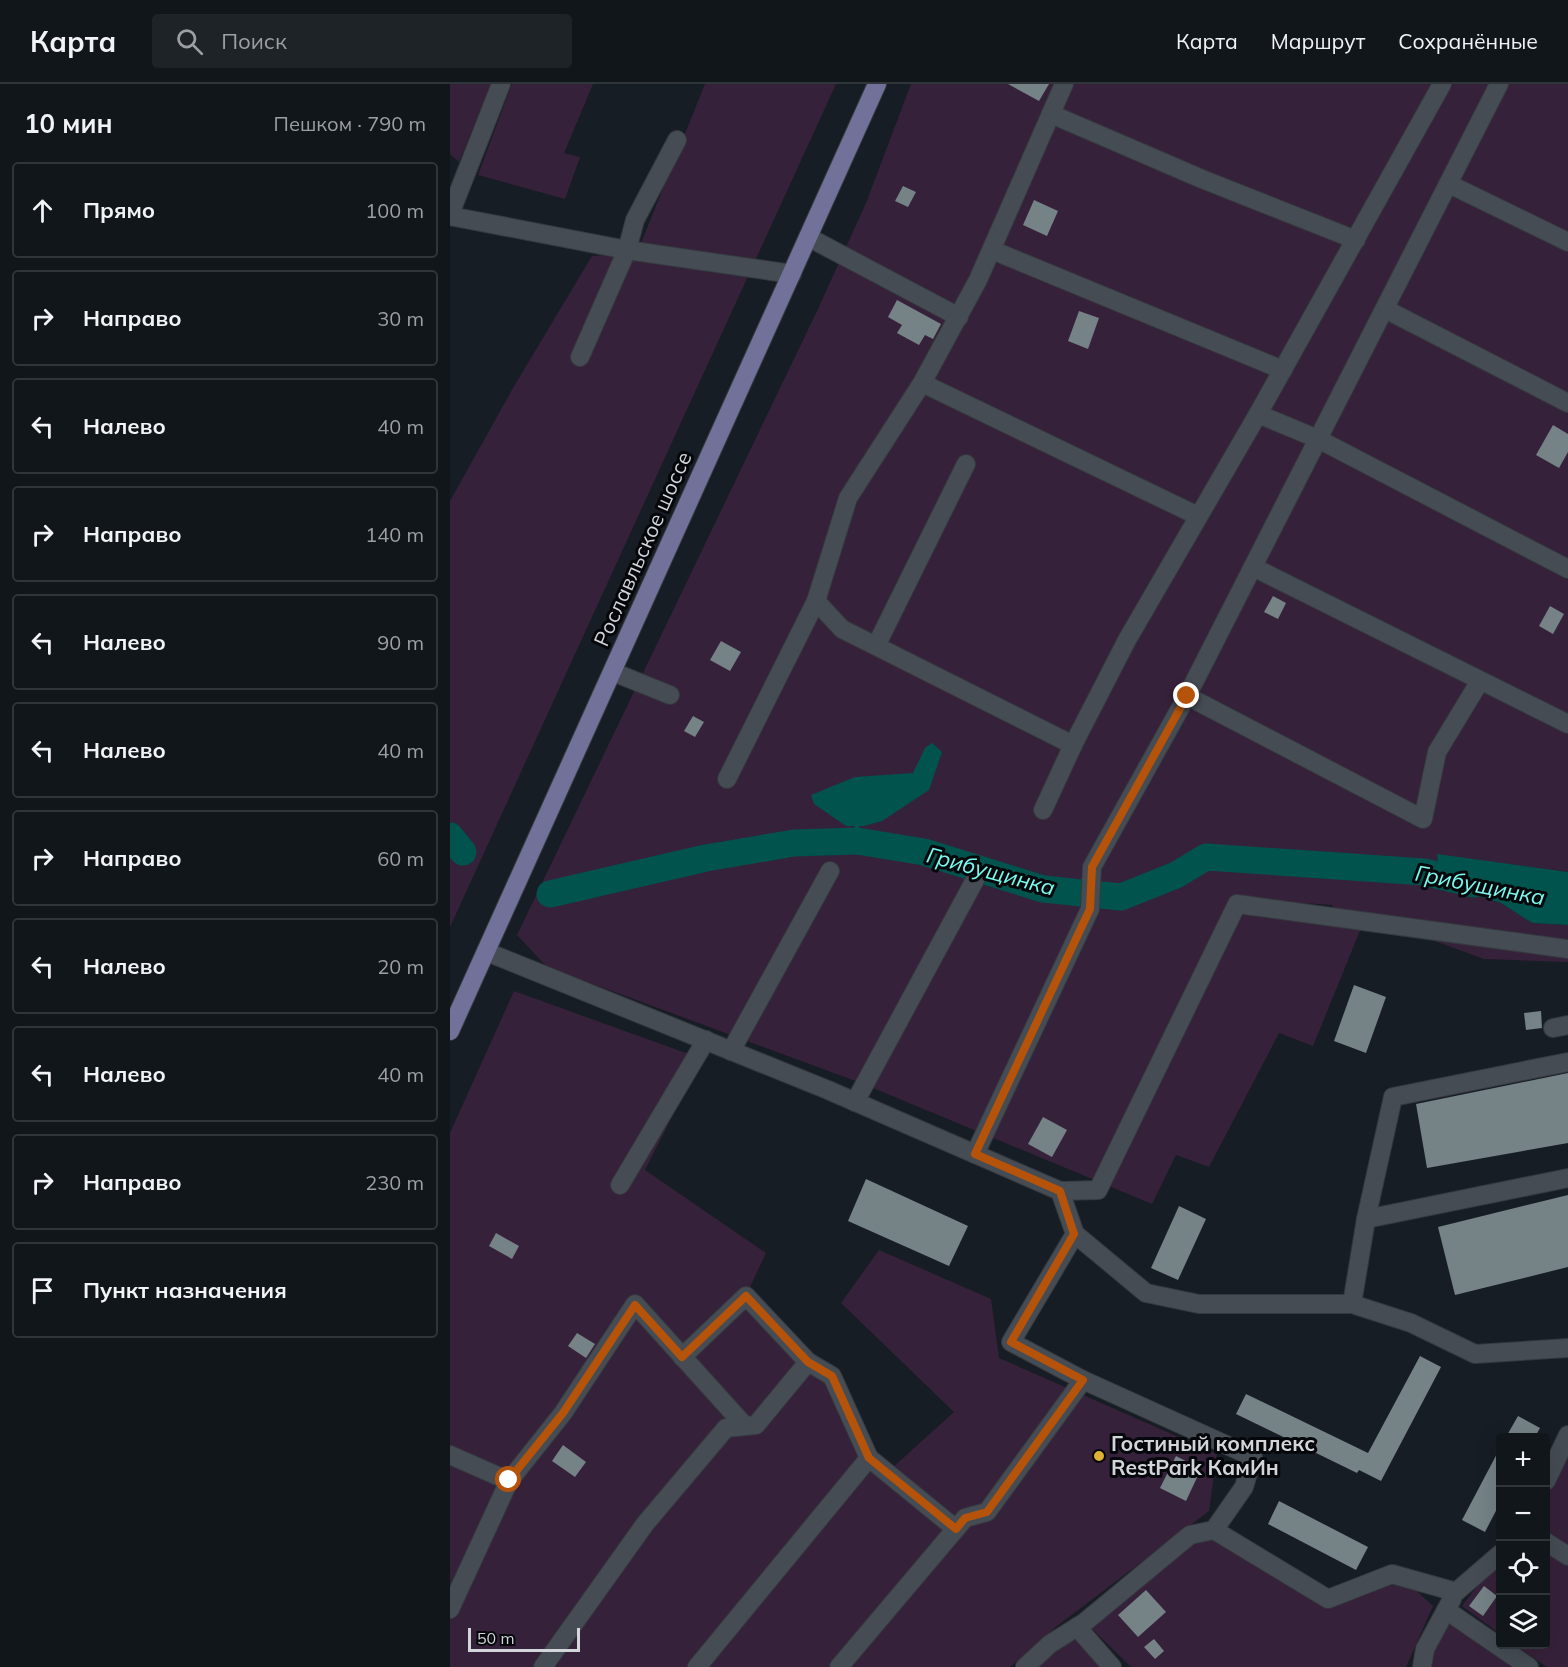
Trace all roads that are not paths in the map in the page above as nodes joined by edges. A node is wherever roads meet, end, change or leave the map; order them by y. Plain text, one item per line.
1 (501, 84) edge
2 (877, 84) edge
3 (1064, 84) edge
4 (1442, 84) edge
5 (1499, 84) edge
6 (1051, 114) junction
7 (677, 140) dead end
8 (1449, 184) junction
9 (450, 215) edge
10 (808, 237) junction
11 (1356, 240) junction
12 (1568, 242) edge
13 (627, 250) junction
14 (992, 250) junction
15 (792, 274) junction
16 (1385, 309) junction
17 (958, 317) junction
18 (580, 357) dead end
19 (1283, 370) junction
20 (922, 383) junction
21 (1568, 402) edge
22 (1258, 414) junction
23 (1318, 440) junction
24 (966, 464) dead end
25 (1198, 516) junction
26 (1253, 567) junction
27 (1568, 569) edge
28 (816, 601) junction
29 (876, 646) junction
30 (613, 672) junction
31 (1480, 681) junction
32 (670, 695) dead end
33 (1187, 696) junction
34 (1568, 724) edge
35 (1074, 745) junction
36 (728, 779) dead end
37 (1042, 810) dead end
38 (830, 871) dead end
39 (976, 878) dead end
40 (1568, 949) edge
41 (487, 952) junction
42 (450, 1031) edge
43 (706, 1041) junction
44 (731, 1051) junction
45 (1568, 1062) edge
46 (855, 1102) junction
47 (975, 1154) junction
48 (1568, 1178) edge
49 (620, 1185) dead end
50 (1060, 1191) junction
51 (1366, 1219) junction
52 (1074, 1234) junction
53 (1352, 1304) junction
54 (1568, 1348) edge
55 (682, 1357) junction
56 (808, 1362) junction
57 (1083, 1380) junction
58 (745, 1426) junction
59 (1568, 1437) edge
60 (450, 1455) edge
61 (869, 1458) junction
62 (1550, 1471) edge
63 (509, 1480) junction
64 (956, 1529) junction
65 (1214, 1530) junction
66 (1550, 1545) edge
67 (1568, 1556) edge
68 (1496, 1557) edge
69 (1456, 1592) junction
70 (450, 1609) edge
71 (1446, 1610) junction
72 (1077, 1627) junction
73 (543, 1667) edge
74 (697, 1667) edge
75 (839, 1667) edge
76 (1025, 1667) edge
77 (1112, 1667) edge
78 (1422, 1667) edge
79 (1529, 1667) edge

1 - 9 lane
2 - 10 main road, Рославльское шоссе
3 - 6 lane
4 - 11 lane
5 - 8 lane
6 - 11 lane
6 - 14 lane
7 - 13 lane
8 - 12 lane
8 - 16 lane
9 - 13 lane
10 - 15 main road, Рославльское шоссе
10 - 17 lane
11 - 19 lane
13 - 15 lane
13 - 18 lane
14 - 17 lane
14 - 19 lane
15 - 30 main road, Рославльское шоссе
16 - 21 lane
16 - 23 lane
17 - 20 lane
19 - 22 lane
20 - 25 lane
20 - 28 lane
22 - 23 lane
22 - 25 lane
23 - 26 lane
23 - 27 lane
24 - 29 lane
25 - 35 lane
26 - 31 lane
26 - 33 lane
28 - 29 lane
28 - 36 lane
29 - 35 lane
30 - 32 lane
30 - 41 main road, Рославльское шоссе
31 - 33 lane
31 - 34 lane
33 - 47 lane
35 - 37 lane
38 - 44 lane
39 - 46 lane
40 - 50 lane
41 - 42 main road, Рославльское шоссе
41 - 43 lane
43 - 44 lane
43 - 49 lane
44 - 46 lane
45 - 51 lane
46 - 47 lane
47 - 50 lane
48 - 51 lane
50 - 52 lane
51 - 53 lane
52 - 53 lane
52 - 57 lane
53 - 54 lane
55 - 56 lane
55 - 58 lane
55 - 63 lane
56 - 58 lane
56 - 61 lane
57 - 64 lane
57 - 65 lane
58 - 73 lane
59 - 62 lane
60 - 63 lane
61 - 64 lane
61 - 74 lane
63 - 70 lane
64 - 75 lane
65 - 69 lane
65 - 72 lane
66 - 67 lane
68 - 69 lane
69 - 71 lane
71 - 78 lane
71 - 79 lane
72 - 76 lane
72 - 77 lane

